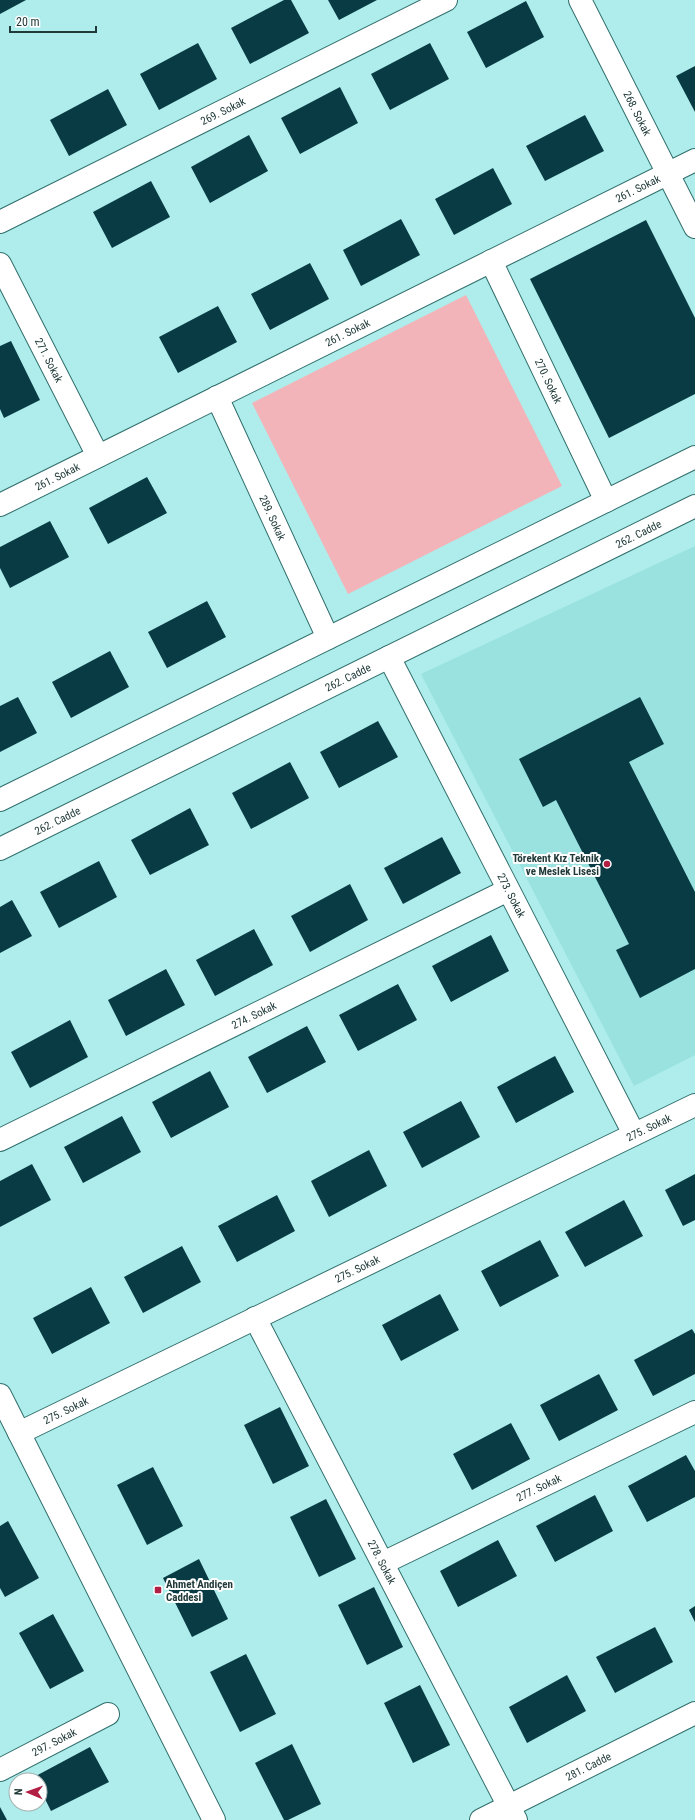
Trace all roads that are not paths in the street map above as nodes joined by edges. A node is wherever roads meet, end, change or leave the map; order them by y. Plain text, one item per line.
1 (446, 0) edge
2 (580, 0) edge
3 (695, 160) edge
4 (668, 173) junction
5 (0, 222) edge
6 (695, 227) edge
7 (491, 261) junction
8 (0, 264) edge
9 (217, 397) junction
10 (98, 456) junction
11 (695, 457) edge
12 (606, 501) junction
13 (0, 505) edge
14 (695, 506) edge
15 (328, 638) junction
16 (389, 657) junction
17 (0, 800) edge
18 (0, 848) edge
19 (508, 890) junction
20 (695, 1105) edge
21 (634, 1134) junction
22 (0, 1140) edge
23 (256, 1318) junction
24 (0, 1395) edge
25 (695, 1412) edge
26 (19, 1433) junction
27 (383, 1563) junction
28 (695, 1713) edge
29 (108, 1714) dead end
30 (0, 1770) edge
31 (512, 1813) edge
32 (214, 1820) edge
33 (481, 1820) edge

1 - 5 street, 269. Sokak
2 - 4 street, 268. Sokak
3 - 4 street, 261. Sokak
4 - 6 street, 268. Sokak
4 - 7 street, 261. Sokak
7 - 9 street, 261. Sokak
7 - 12 street, 270. Sokak
8 - 10 street, 271. Sokak
9 - 10 street, 261. Sokak
9 - 15 street, 289. Sokak
10 - 13 street, 261. Sokak
11 - 12 street
12 - 15 street
14 - 16 street, 262. Cadde
15 - 17 street
16 - 18 street, 262. Cadde
16 - 19 street, 273. Sokak
19 - 21 street, 273. Sokak
19 - 22 street, 274. Sokak
20 - 21 street, 275. Sokak
21 - 23 street, 275. Sokak
23 - 26 street, 275. Sokak
23 - 27 street, 278. Sokak
24 - 26 street
25 - 27 street, 277. Sokak
26 - 32 street
27 - 31 street, 278. Sokak
28 - 31 street, 281. Cadde
29 - 30 street, 297. Sokak
31 - 33 street, 281. Cadde

